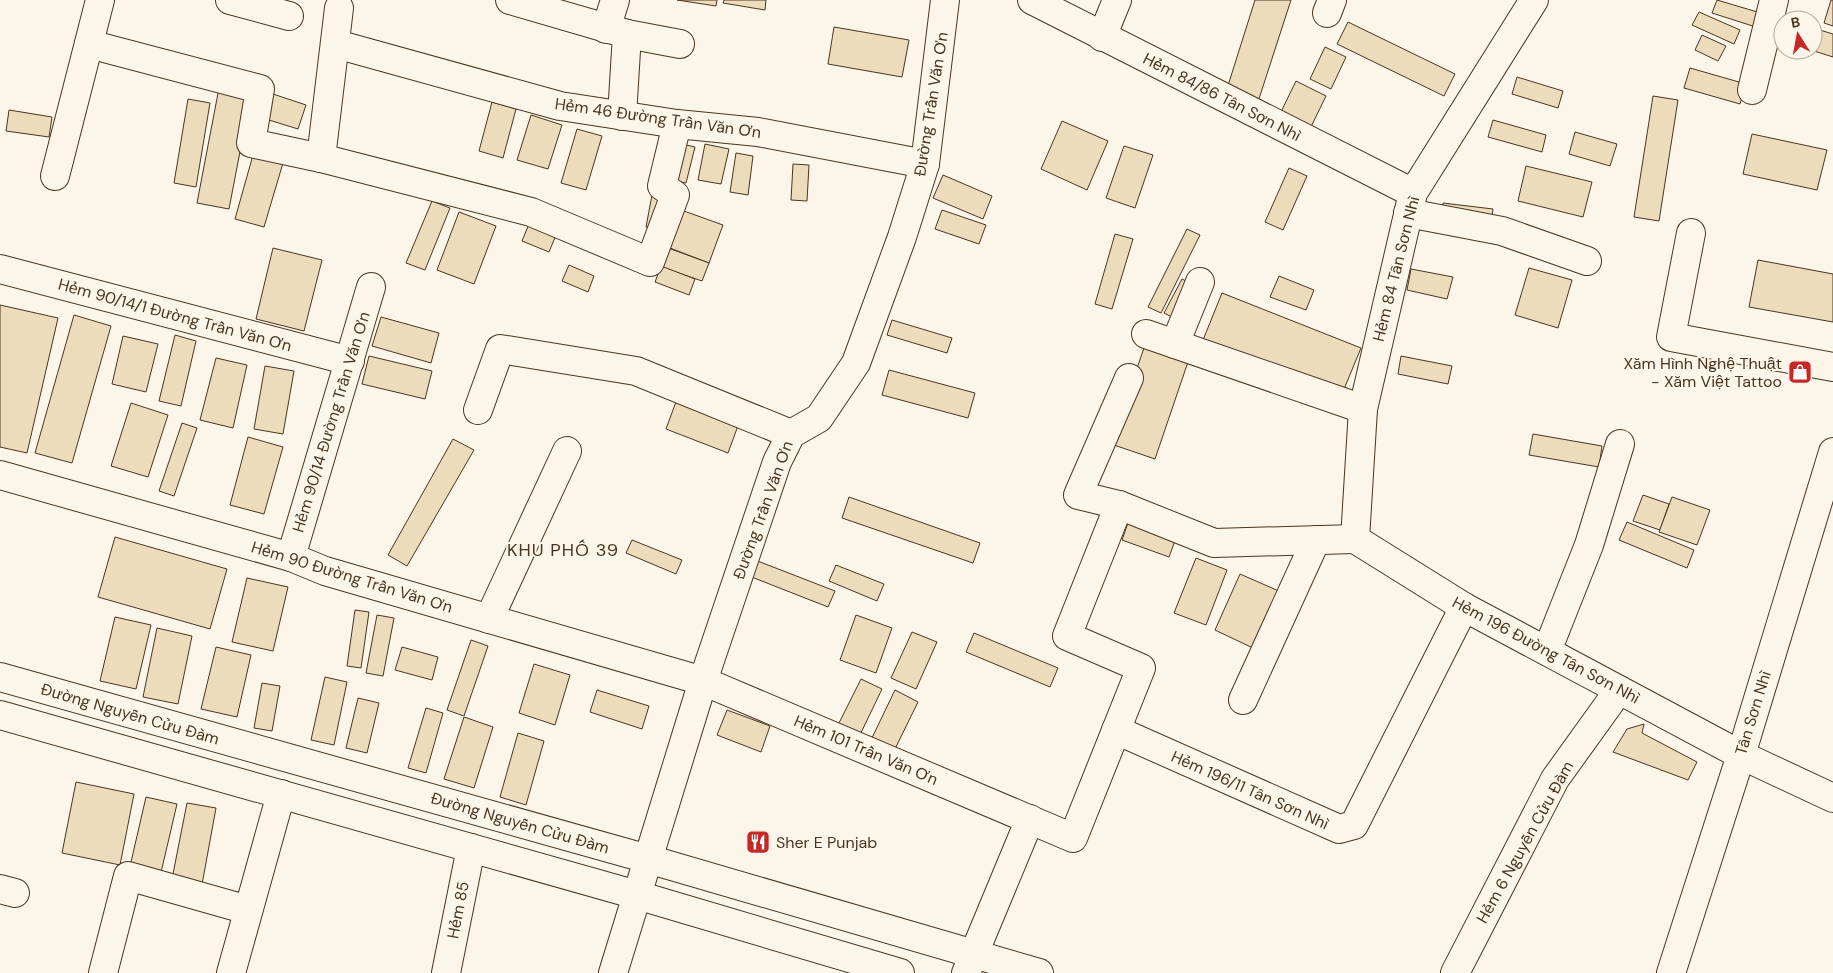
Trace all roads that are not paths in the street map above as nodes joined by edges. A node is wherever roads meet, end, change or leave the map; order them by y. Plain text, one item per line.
1 (100, 0) edge
2 (230, 0) edge
3 (510, 0) edge
4 (615, 0) edge
5 (945, 0) edge
6 (1032, 0) edge
7 (1117, 0) edge
8 (1534, 0) edge
9 (1774, 0) edge
10 (340, 8) dead end
11 (289, 16) dead end
12 (617, 32) junction
13 (1102, 37) junction
14 (89, 44) junction
15 (336, 44) junction
16 (680, 44) dead end
17 (1752, 90) dead end
18 (622, 116) junction
19 (677, 124) junction
20 (321, 158) junction
21 (925, 164) junction
22 (55, 176) dead end
23 (1411, 203) junction
24 (1690, 233) dead end
25 (1587, 261) dead end
26 (0, 269) edge
27 (1200, 282) dead end
28 (371, 287) dead end
29 (1146, 334) dead end
30 (1175, 344) junction
31 (350, 361) junction
32 (1833, 367) edge
33 (1130, 378) dead end
34 (1363, 409) junction
35 (478, 410) dead end
36 (791, 434) junction
37 (1620, 444) dead end
38 (567, 451) dead end
39 (1833, 452) edge
40 (0, 475) edge
41 (1118, 505) junction
42 (1316, 540) junction
43 (1355, 540) junction
44 (291, 557) junction
45 (1464, 608) junction
46 (489, 619) junction
47 (1547, 651) junction
48 (0, 677) edge
49 (703, 681) junction
50 (1619, 690) junction
51 (1243, 700) dead end
52 (0, 715) edge
53 (1116, 730) junction
54 (1741, 755) junction
55 (281, 794) junction
56 (1833, 798) edge
57 (1030, 819) junction
58 (471, 848) junction
59 (648, 859) junction
60 (637, 895) junction
61 (248, 910) junction
62 (970, 964) edge
63 (103, 973) edge
64 (231, 973) edge
65 (446, 973) edge
66 (613, 973) edge
67 (900, 973) edge
68 (1039, 973) edge
69 (1455, 973) edge
70 (1671, 973) edge

1 - 14 street
2 - 11 street
3 - 12 street
4 - 12 street
5 - 21 street, Đường Trần Văn Ơn
6 - 13 street, Hẻm 84/86 Tân Sơn Nhì
7 - 13 street
8 - 23 street, Hẻm 84 Tân Sơn Nhì
9 - 17 street
10 - 15 street
12 - 16 street
12 - 18 street
13 - 23 street, Hẻm 84/86 Tân Sơn Nhì
14 - 20 street
14 - 22 street
15 - 18 street, Hẻm 46 Đường Trần Văn Ơn
15 - 20 street
18 - 19 street, Hẻm 46 Đường Trần Văn Ơn
19 - 20 street
19 - 21 street, Hẻm 46 Đường Trần Văn Ơn
21 - 36 street, Đường Trần Văn Ơn
23 - 25 street, Hẻm 84/86 Tân Sơn Nhì
23 - 34 street, Hẻm 84 Tân Sơn Nhì
24 - 32 street
26 - 31 street, Hẻm 90/14/1 Đường Trần Văn Ơn
27 - 30 street
28 - 31 street, Hẻm 90/14 Đường Trần Văn Ơn
29 - 30 street
30 - 34 street
31 - 44 street, Hẻm 90/14 Đường Trần Văn Ơn
33 - 41 street
34 - 43 street, Hẻm 84 Tân Sơn Nhì
35 - 36 street
36 - 49 street, Đường Trần Văn Ơn
37 - 47 street
38 - 46 street
39 - 54 street, Tân Sơn Nhì
40 - 44 street, Hẻm 90 Đường Trần Văn Ơn
41 - 42 street
41 - 53 street
42 - 43 street
42 - 51 street
43 - 45 street, Hẻm 196 Đường Tân Sơn Nhì
44 - 46 street, Hẻm 90 Đường Trần Văn Ơn
45 - 47 street, Hẻm 196 Đường Tân Sơn Nhì
45 - 53 street, Hẻm 196/11 Tân Sơn Nhì
46 - 49 street, Hẻm 90 Đường Trần Văn Ơn
47 - 50 street, Hẻm 196 Đường Tân Sơn Nhì
48 - 59 street, Đường Nguyễn Cửu Đàm
49 - 57 street, Hẻm 101 Trần Văn Ơn
49 - 59 street, Đường Trần Văn Ơn
50 - 54 street, Hẻm 196 Đường Tân Sơn Nhì
50 - 69 street, Hẻm 6 Nguyễn Cửu Đàm
52 - 55 street
53 - 57 street, Hẻm 101 Trần Văn Ơn
54 - 56 street, Hẻm 196 Đường Tân Sơn Nhì
54 - 70 street, Tân Sơn Nhì
55 - 58 street
55 - 61 street
57 - 62 street
58 - 60 street
58 - 65 street, Hẻm 85
59 - 60 street, Đường Trần Văn Ơn
59 - 62 street, Đường Nguyễn Cửu Đàm
60 - 66 street, Đường Trần Văn Ơn
60 - 67 street
61 - 63 street
61 - 64 street
62 - 68 street, Đường Nguyễn Cửu Đàm

